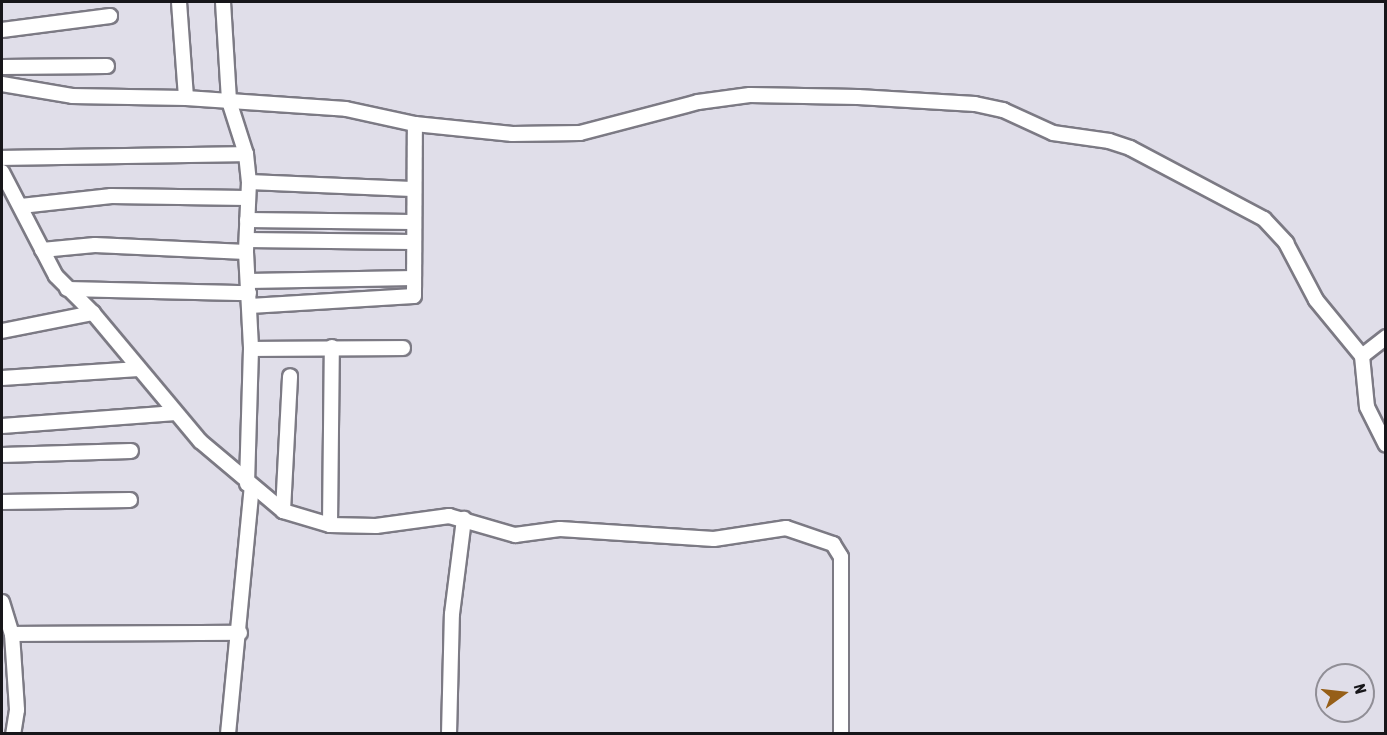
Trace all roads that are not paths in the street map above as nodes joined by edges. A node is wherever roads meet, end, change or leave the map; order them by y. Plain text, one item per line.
1 (179, 2) edge
2 (223, 2) edge
3 (110, 16) dead end
4 (2, 30) edge
5 (107, 66) dead end
6 (2, 67) edge
7 (2, 84) edge
8 (186, 98) junction
9 (229, 101) junction
10 (415, 124) junction
11 (246, 154) junction
12 (2, 158) edge
13 (2, 172) edge
14 (249, 182) junction
15 (412, 189) junction
16 (6, 194) edge
17 (248, 198) junction
18 (21, 206) junction
19 (247, 220) junction
20 (412, 222) junction
21 (412, 242) junction
22 (246, 246) junction
23 (42, 250) junction
24 (414, 278) junction
25 (67, 289) junction
26 (249, 294) junction
27 (93, 314) junction
28 (2, 331) edge
29 (1386, 337) edge
30 (332, 347) junction
31 (403, 348) dead end
32 (251, 349) junction
33 (1362, 356) junction
34 (139, 369) junction
35 (290, 376) dead end
36 (2, 378) edge
37 (173, 413) junction
38 (2, 426) edge
39 (1386, 445) edge
40 (131, 451) dead end
41 (2, 455) edge
42 (250, 485) junction
43 (130, 500) dead end
44 (2, 502) edge
45 (283, 511) junction
46 (464, 519) junction
47 (330, 525) junction
48 (2, 602) edge
49 (240, 633) junction
50 (12, 634) junction
51 (12, 734) edge
52 (228, 734) edge
53 (449, 734) edge
54 (841, 734) edge

1 - 8 street
2 - 9 street
3 - 4 street
5 - 6 street
7 - 8 street
8 - 9 street
9 - 10 street
9 - 11 street
10 - 15 street
10 - 33 street
11 - 12 street
11 - 14 street
13 - 16 street
14 - 15 street
14 - 17 street
15 - 20 street
16 - 18 street
17 - 18 street
17 - 19 street
18 - 23 street
19 - 20 street
19 - 22 street
20 - 21 street
21 - 22 street
21 - 24 street
22 - 23 street
22 - 26 street
23 - 25 street
24 - 26 street
24 - 26 street
25 - 26 street
25 - 27 street
26 - 32 street
27 - 28 street
27 - 34 street
29 - 33 street
30 - 31 street
30 - 32 street
30 - 47 street
32 - 42 street
33 - 39 street
34 - 36 street
34 - 37 street
35 - 45 street
37 - 38 street
37 - 42 street
40 - 41 street
42 - 45 street
42 - 49 street
43 - 44 street
45 - 47 street
46 - 47 street
46 - 53 street
46 - 54 street
48 - 50 street
49 - 50 street
49 - 52 street
50 - 51 street

